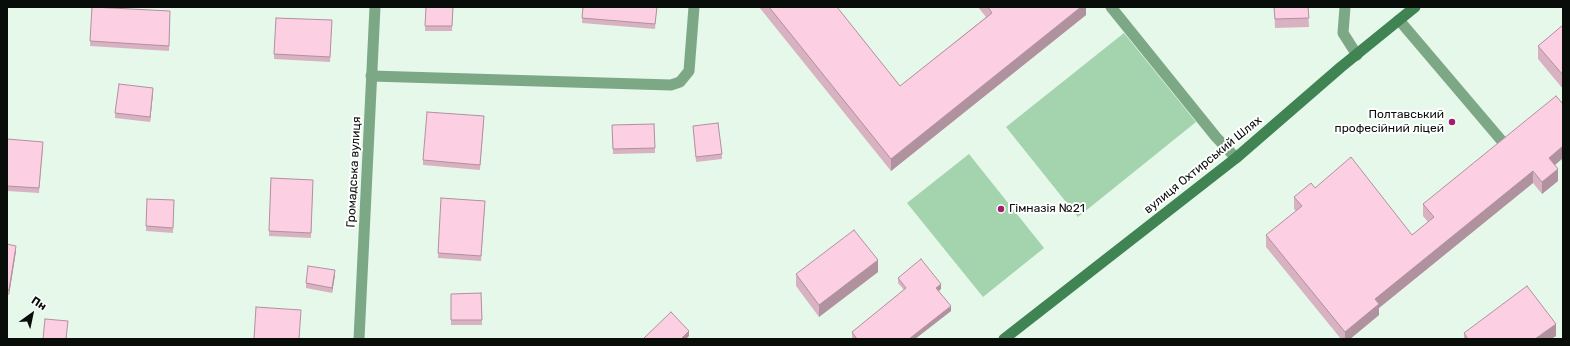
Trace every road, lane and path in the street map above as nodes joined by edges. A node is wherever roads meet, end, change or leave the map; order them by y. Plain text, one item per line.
1 (375, 7) edge
2 (694, 7) edge
3 (1111, 7) edge
4 (1345, 7) edge
5 (1415, 7) edge
6 (1399, 20) junction
7 (1357, 55) junction
8 (371, 76) junction
9 (1507, 147) edge
10 (1236, 158) junction
11 (359, 339) edge
12 (1004, 339) edge

1 - 8 street, Громадська вулиця
2 - 8 street
3 - 10 street
4 - 7 street
5 - 6 main road, вулиця Охтирський Шлях
6 - 7 main road, вулиця Охтирський Шлях
6 - 9 street
7 - 10 main road, вулиця Охтирський Шлях
8 - 11 street, Громадська вулиця
10 - 12 main road, вулиця Охтирський Шлях

